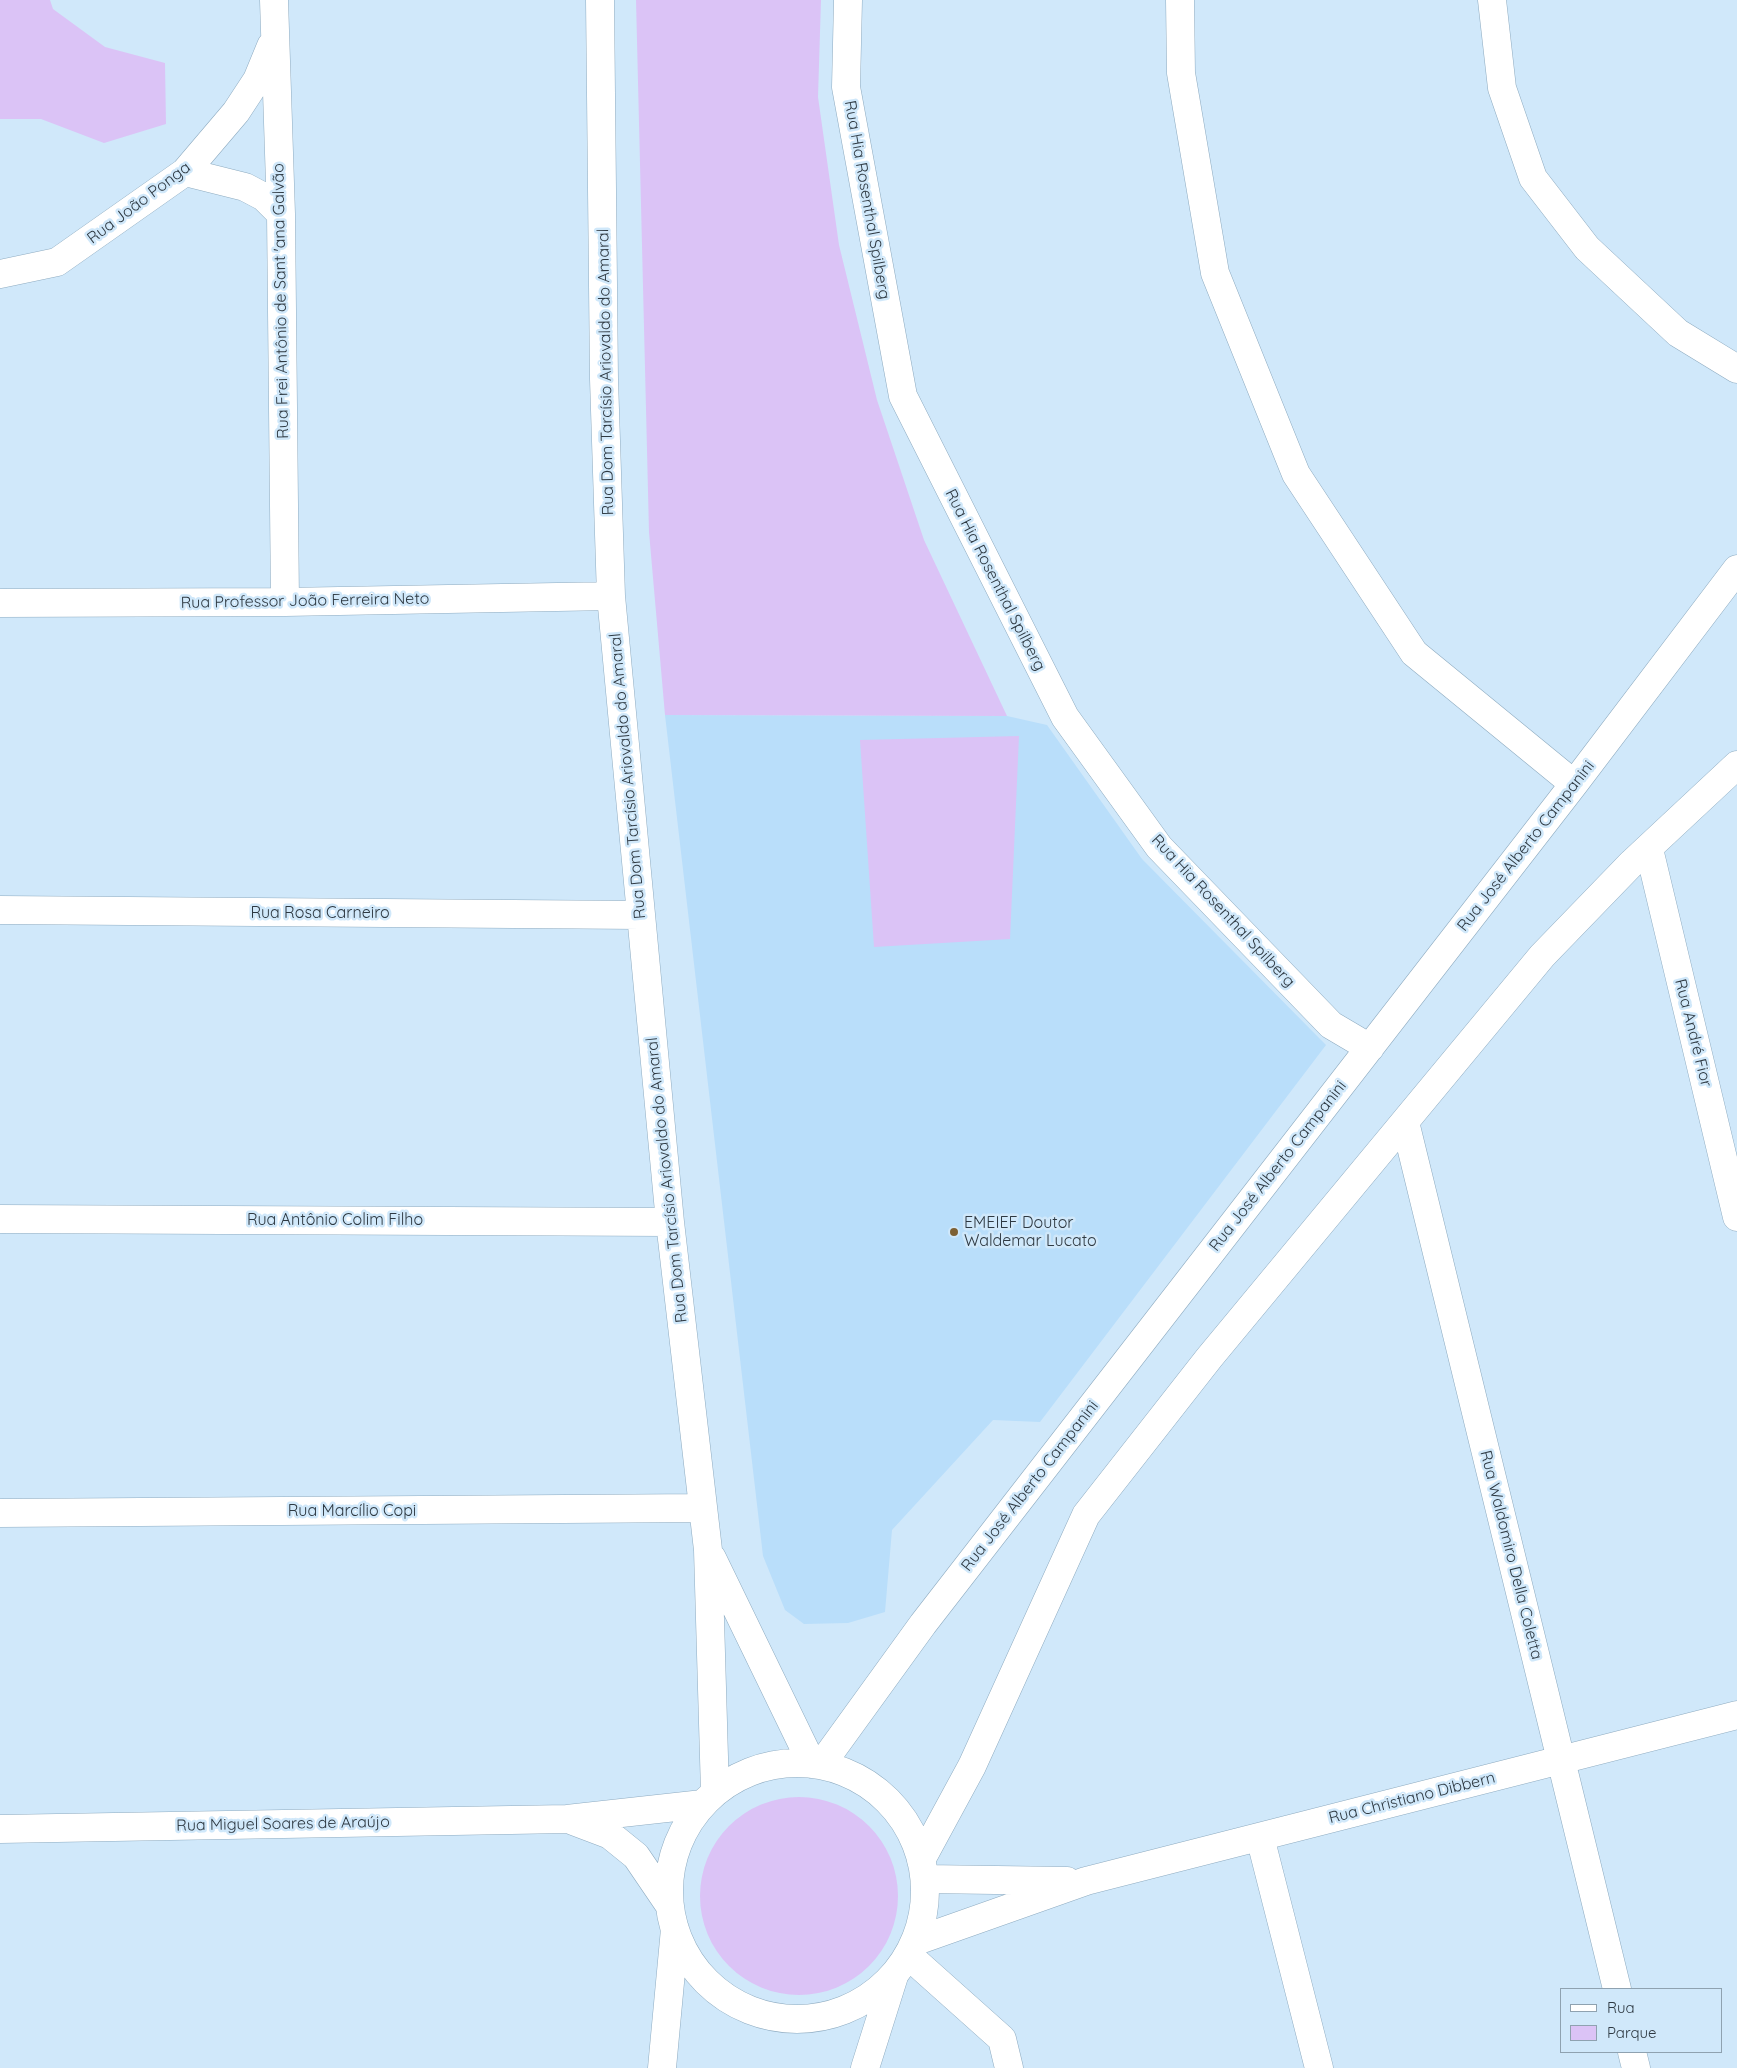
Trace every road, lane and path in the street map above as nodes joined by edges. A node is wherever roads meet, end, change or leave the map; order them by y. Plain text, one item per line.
1 (274, 0) edge
2 (600, 0) edge
3 (848, 0) edge
4 (1180, 0) edge
5 (1492, 0) edge
6 (275, 36) junction
7 (185, 172) junction
8 (281, 214) junction
9 (0, 274) edge
10 (1737, 369) edge
11 (1737, 569) edge
12 (611, 596) junction
13 (285, 602) junction
14 (0, 603) edge
15 (1737, 765) edge
16 (1574, 784) junction
17 (1649, 849) junction
18 (0, 910) edge
19 (641, 915) junction
20 (1370, 1048) junction
21 (1405, 1122) junction
22 (1737, 1217) edge
23 (0, 1219) edge
24 (670, 1222) junction
25 (703, 1508) junction
26 (0, 1513) edge
27 (708, 1550) junction
28 (1737, 1715) edge
29 (1561, 1760) junction
30 (817, 1764) junction
31 (709, 1798) junction
32 (566, 1819) junction
33 (0, 1829) edge
34 (1260, 1837) junction
35 (923, 1869) junction
36 (1086, 1881) junction
37 (672, 1918) junction
38 (907, 1957) junction
39 (1617, 1988) edge
40 (1632, 2053) edge
41 (662, 2068) edge
42 (865, 2068) edge
43 (1009, 2068) edge
44 (1319, 2068) edge
45 (1636, 2068) edge

1 - 6 street, Rua Frei Antônio de Sant 'ana Galvão
2 - 12 street, Rua Dom Tarcísio Ariovaldo do Amaral
3 - 20 street, Rua Hia Rosenthal Spilberg
4 - 16 street
5 - 10 street
6 - 7 street, Rua João Ponga
6 - 8 street, Rua Frei Antônio de Sant 'ana Galvão
7 - 8 street
7 - 9 street, Rua João Ponga
8 - 13 street, Rua Frei Antônio de Sant 'ana Galvão
11 - 16 street, Rua José Alberto Campanini
12 - 13 street, Rua Professor João Ferreira Neto
12 - 19 street, Rua Dom Tarcísio Ariovaldo do Amaral
13 - 14 street, Rua Professor João Ferreira Neto
15 - 17 street
16 - 20 street, Rua José Alberto Campanini
17 - 21 street
17 - 22 street, Rua André Fior
18 - 19 street, Rua Rosa Carneiro
19 - 24 street, Rua Dom Tarcísio Ariovaldo do Amaral
20 - 30 street, Rua José Alberto Campanini
21 - 29 street, Rua Waldomiro Della Coletta
21 - 35 street
23 - 24 street, Rua Antônio Colim Filho
24 - 25 street, Rua Dom Tarcísio Ariovaldo do Amaral
25 - 26 street, Rua Marcílio Copi
25 - 27 street, Rua Dom Tarcísio Ariovaldo do Amaral
27 - 30 street, Rua Dom Tarcísio Ariovaldo do Amaral
27 - 31 street, Rua Dom Tarcísio Ariovaldo do Amaral
28 - 29 street, Rua Christiano Dibbern
29 - 34 street, Rua Christiano Dibbern
29 - 39 street, Rua Waldomiro Della Coletta
30 - 31 street
30 - 35 street
31 - 32 street, Rua Miguel Soares de Araújo
31 - 37 street
32 - 33 street, Rua Miguel Soares de Araújo
32 - 37 street, Rua Miguel Soares de Araújo
34 - 36 street, Rua Christiano Dibbern
34 - 44 street
35 - 36 street, Rua Christiano Dibbern
35 - 38 street
36 - 38 street, Rua Christiano Dibbern
37 - 38 street, Rua Christiano Dibbern
37 - 41 street
38 - 42 street
38 - 43 street
40 - 45 street

